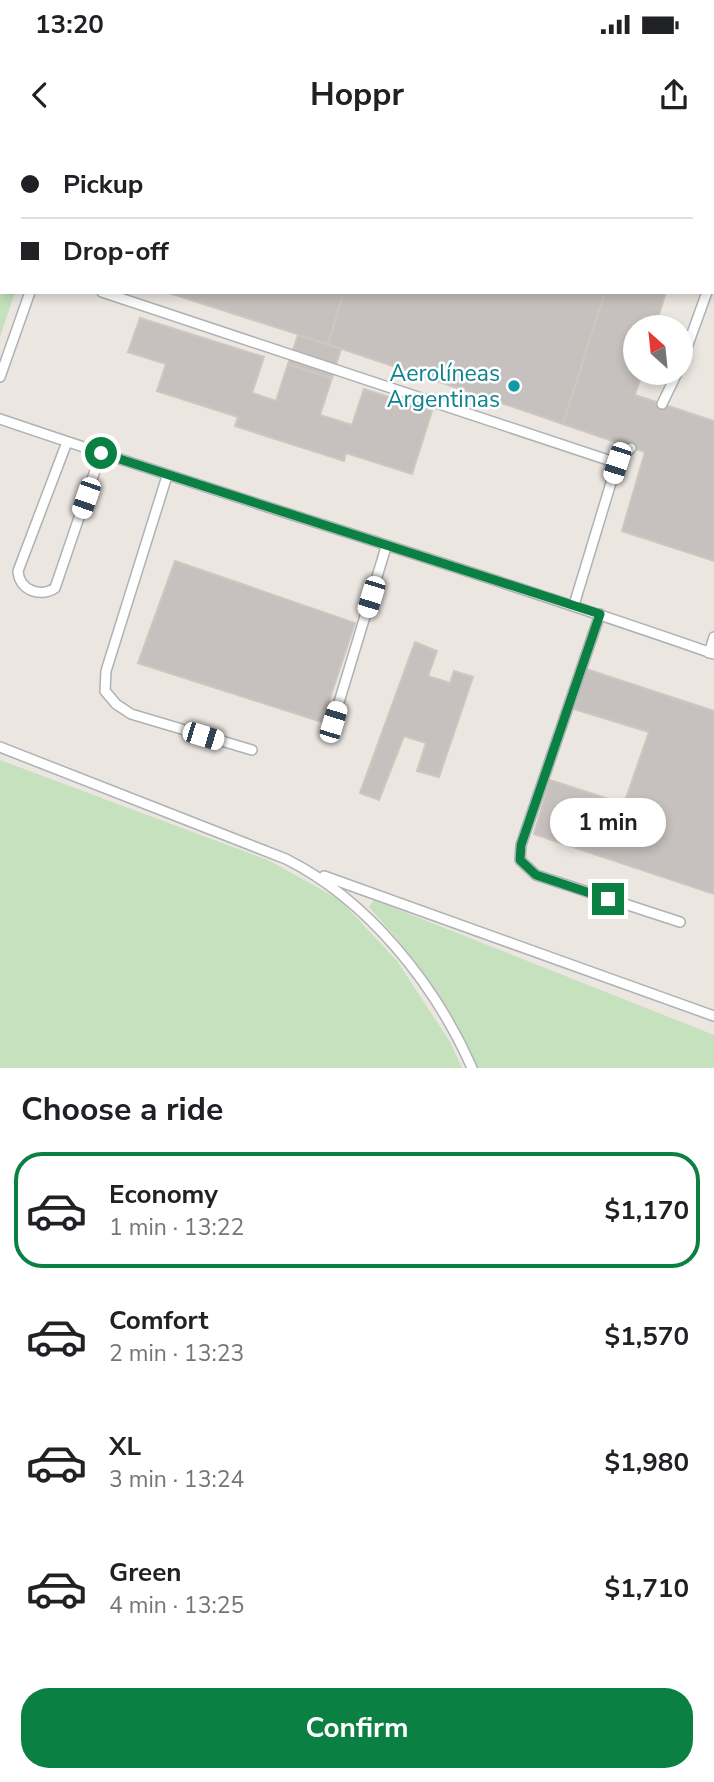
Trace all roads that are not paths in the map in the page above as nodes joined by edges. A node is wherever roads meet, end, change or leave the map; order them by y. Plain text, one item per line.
1 (29, 294) edge
2 (108, 294) edge
3 (706, 294) edge
4 (693, 331) edge
5 (0, 377) edge
6 (671, 385) edge
7 (662, 404) dead end
8 (0, 419) edge
9 (67, 442) junction
10 (631, 447) dead end
11 (101, 453) junction
12 (617, 463) junction
13 (167, 475) junction
14 (386, 547) junction
15 (574, 605) junction
16 (600, 614) junction
17 (714, 637) edge
18 (711, 654) edge
19 (333, 722) dead end
20 (0, 747) edge
21 (251, 750) dead end
22 (315, 874) junction
23 (680, 922) dead end
24 (714, 1016) edge
25 (471, 1068) edge

1 - 5 lane
2 - 12 lane
3 - 4 lane
6 - 7 lane
8 - 9 lane
9 - 11 lane
9 - 11 lane
10 - 12 lane
11 - 13 lane
12 - 15 lane
13 - 14 lane
13 - 21 lane
14 - 15 lane
14 - 19 lane
15 - 16 lane
16 - 18 lane
16 - 23 lane
17 - 18 lane
20 - 22 lane
22 - 24 lane
22 - 25 lane

